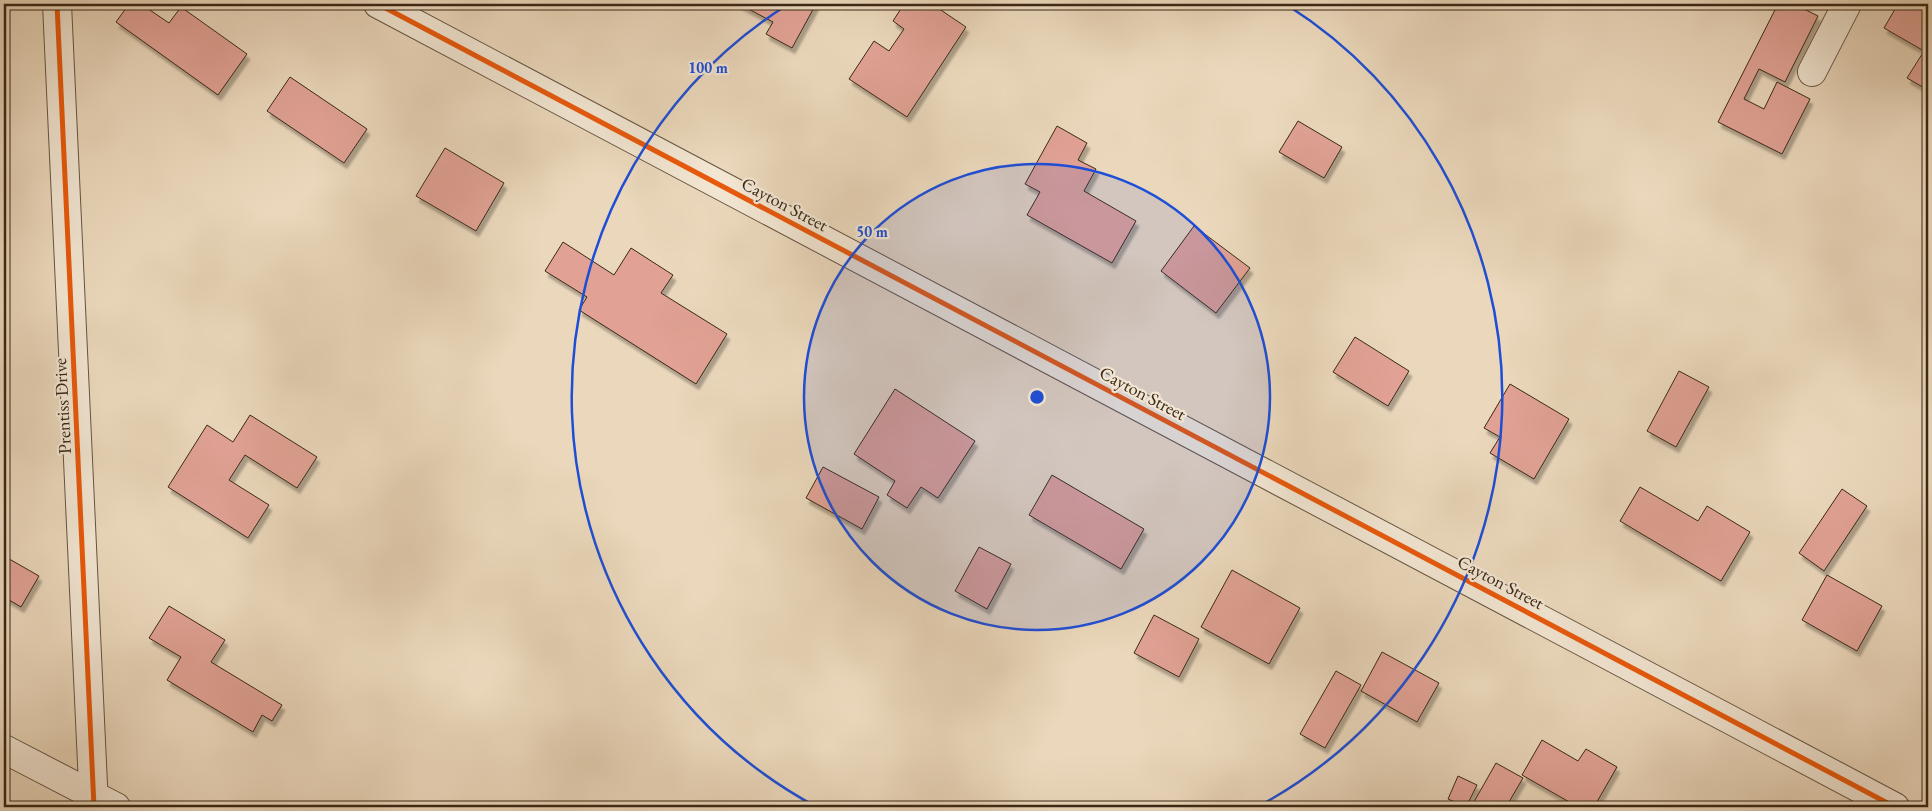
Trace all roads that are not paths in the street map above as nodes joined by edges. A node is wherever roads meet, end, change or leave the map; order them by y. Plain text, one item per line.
1 (57, 4) edge
2 (378, 4) edge
3 (1848, 4) edge
4 (1812, 72) dead end
5 (4, 749) edge
6 (101, 803) edge
7 (1895, 807) edge

1 - 6 street, Prentiss Drive
2 - 7 street, Cayton Street
3 - 4 street
5 - 6 street

